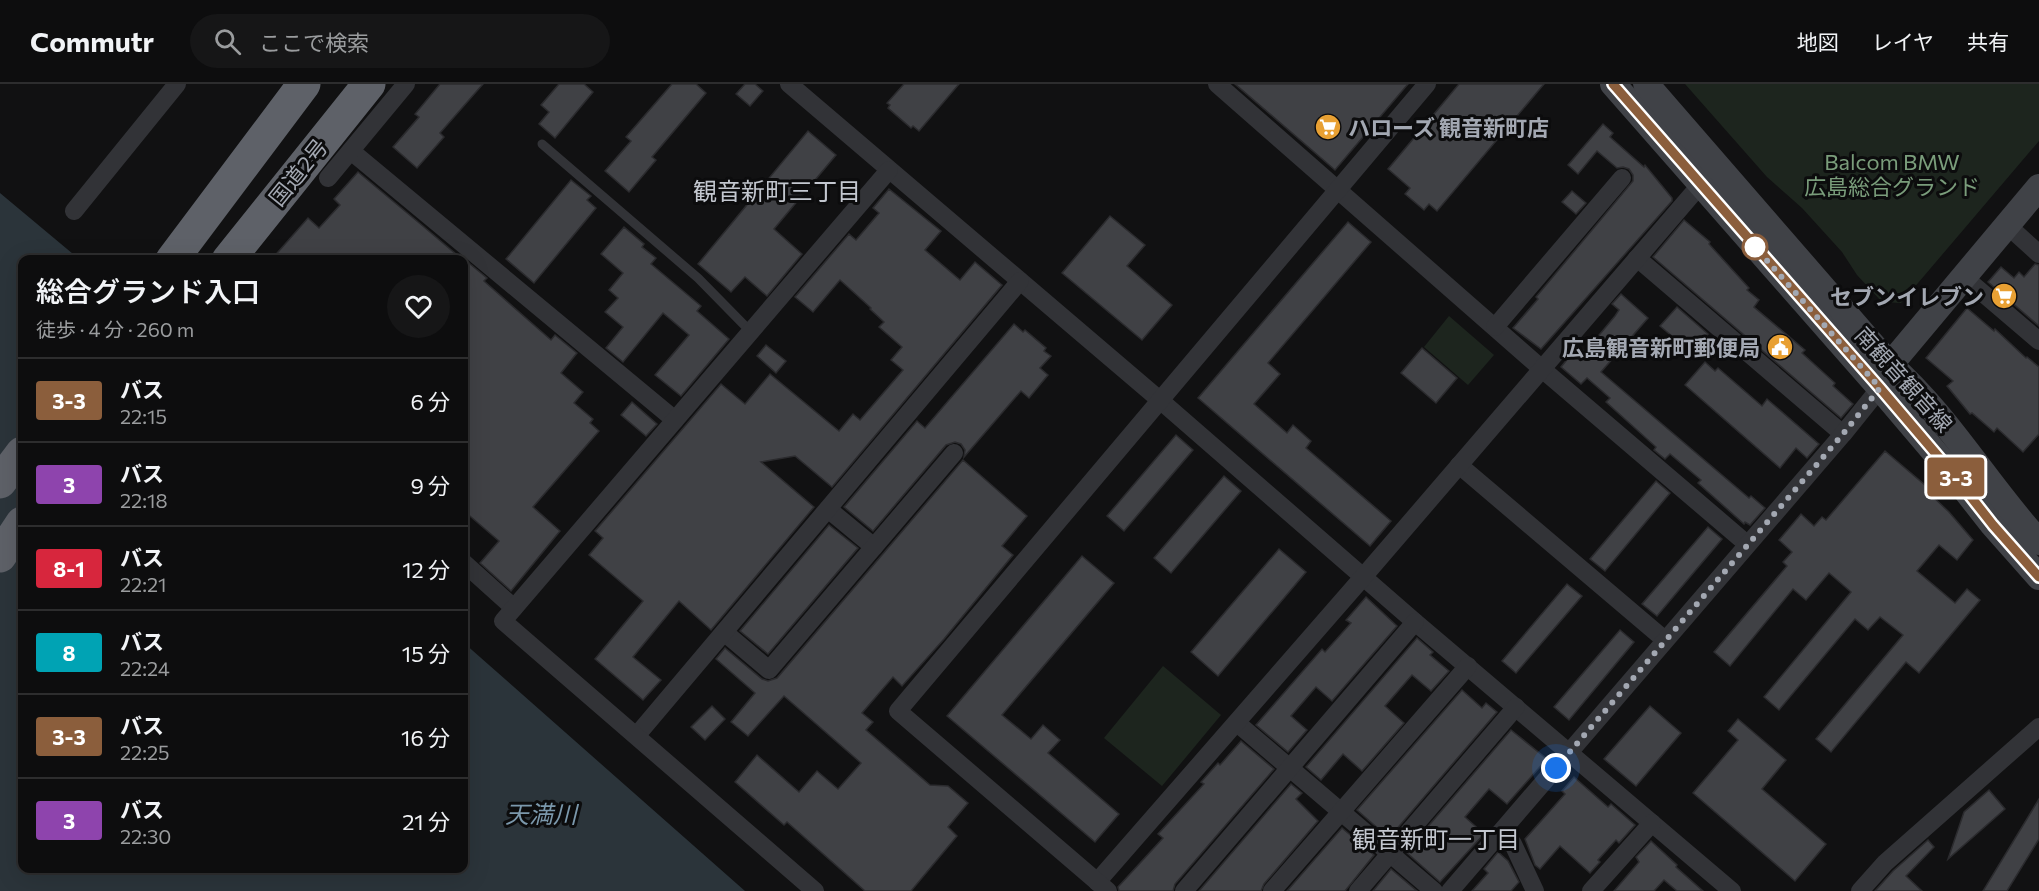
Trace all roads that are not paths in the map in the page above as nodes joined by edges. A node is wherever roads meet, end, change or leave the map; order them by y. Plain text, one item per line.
1 (177, 84) edge
2 (304, 84) edge
3 (313, 84) edge
4 (369, 84) edge
5 (406, 84) edge
6 (789, 84) edge
7 (1217, 84) edge
8 (1427, 84) edge
9 (1613, 84) edge
10 (1646, 84) edge
11 (542, 144) dead end
12 (351, 151) junction
13 (889, 170) junction
14 (1708, 175) junction
15 (328, 178) dead end
16 (1622, 178) dead end
17 (228, 187) junction
18 (2039, 188) edge
19 (1338, 189) junction
20 (74, 210) dead end
21 (2007, 225) junction
22 (2039, 254) edge
23 (176, 255) edge
24 (232, 255) edge
25 (1637, 258) junction
26 (1964, 277) junction
27 (1020, 281) junction
28 (1495, 327) junction
29 (751, 332) junction
30 (2039, 341) edge
31 (1542, 369) junction
32 (1885, 376) junction
33 (1161, 401) junction
34 (675, 420) junction
35 (1843, 434) junction
36 (954, 453) dead end
37 (18, 458) edge
38 (1459, 465) junction
39 (0, 482) edge
40 (828, 509) junction
41 (18, 529) edge
42 (2036, 532) edge
43 (1747, 544) junction
44 (874, 547) junction
45 (0, 556) edge
46 (468, 566) edge
47 (1364, 576) junction
48 (2039, 577) edge
49 (514, 608) junction
50 (1415, 622) junction
51 (724, 633) junction
52 (1665, 640) junction
53 (1467, 666) junction
54 (1516, 707) junction
55 (1237, 723) junction
56 (2039, 727) edge
57 (638, 735) junction
58 (1570, 752) junction
59 (1291, 769) junction
60 (1341, 811) junction
61 (1652, 823) junction
62 (1503, 830) junction
63 (1390, 854) junction
64 (1103, 886) edge
65 (1529, 888) edge
66 (1728, 890) edge
67 (815, 891) edge
68 (1184, 891) edge
69 (1272, 891) edge
70 (1358, 891) edge
71 (1434, 891) edge
72 (1450, 891) edge
73 (1591, 891) edge
74 (1860, 891) edge

1 - 20 street
2 - 17 highway
3 - 17 highway
4 - 24 highway, 国道2号
5 - 12 street
6 - 13 street
7 - 19 street
8 - 19 street
9 - 14 main road, 南観音観音線
10 - 14 main road, 南観音観音線
11 - 29 lane
12 - 15 street
12 - 34 street
13 - 27 street
13 - 29 street
14 - 25 street
14 - 32 main road, 南観音観音線
16 - 28 street
17 - 23 highway
18 - 21 main road
19 - 28 street
19 - 33 street
21 - 22 street
21 - 26 main road
25 - 31 street
25 - 35 street
26 - 30 street
26 - 32 main road
27 - 33 street
27 - 40 street
28 - 31 street
29 - 34 street
31 - 38 street
31 - 43 street
32 - 35 street
32 - 42 main road, 南観音観音線
32 - 48 main road, 南観音観音線
33 - 47 street
33 - 64 street
34 - 49 street
35 - 43 street
36 - 44 street
37 - 39 highway
38 - 47 street
38 - 52 street
40 - 44 street
40 - 51 street
41 - 45 highway
43 - 52 street
44 - 51 street
46 - 49 street
47 - 50 street
47 - 55 street
49 - 57 street
50 - 53 street
50 - 59 street
51 - 57 street
52 - 58 street
53 - 54 street
53 - 60 street
54 - 58 street
54 - 63 street
55 - 59 street
55 - 64 street
56 - 74 street
57 - 67 street
58 - 61 street
58 - 62 street
59 - 60 street
59 - 68 street
60 - 63 street
60 - 69 street
61 - 66 street
61 - 73 street
62 - 65 street
62 - 72 street
63 - 70 street
63 - 71 street

